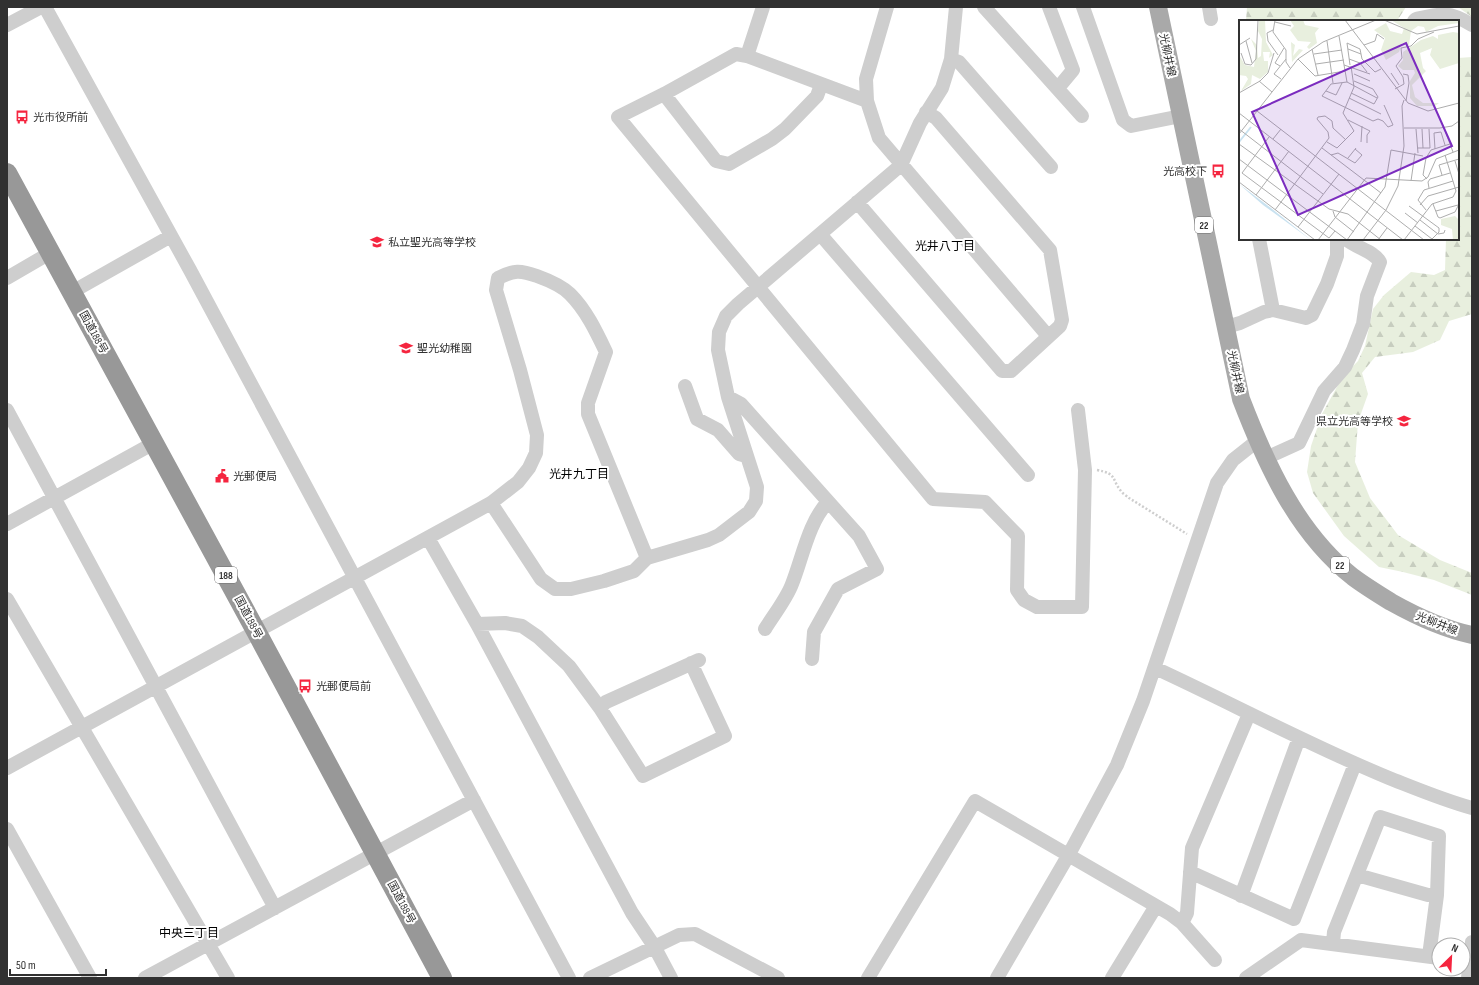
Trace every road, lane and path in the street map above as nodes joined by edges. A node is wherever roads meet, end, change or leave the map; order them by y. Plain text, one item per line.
1 (41, 7) edge
2 (45, 7) edge
3 (763, 7) edge
4 (887, 7) edge
5 (956, 7) edge
6 (984, 7) edge
7 (1049, 7) edge
8 (1083, 7) edge
9 (1158, 7) edge
10 (1415, 20) edge
11 (7, 25) edge
12 (1472, 25) edge
13 (748, 56) junction
14 (951, 59) junction
15 (821, 85) junction
16 (1058, 88) junction
17 (664, 94) junction
18 (867, 102) junction
19 (926, 112) junction
20 (1082, 116) dead end
21 (1181, 116) junction
22 (901, 165) junction
23 (1051, 166) dead end
24 (7, 172) edge
25 (857, 202) junction
26 (820, 234) junction
27 (171, 236) junction
28 (1259, 240) edge
29 (1337, 240) edge
30 (1347, 240) edge
31 (50, 253) junction
32 (7, 278) edge
33 (757, 287) junction
34 (72, 292) junction
35 (1273, 310) junction
36 (1226, 328) junction
37 (1048, 336) junction
38 (685, 386) dead end
39 (728, 397) junction
40 (7, 410) edge
41 (1078, 410) dead end
42 (1257, 441) junction
43 (154, 443) junction
44 (746, 456) junction
45 (1266, 458) junction
46 (1085, 470) junction
47 (1028, 475) dead end
48 (54, 498) junction
49 (828, 502) junction
50 (491, 503) junction
51 (7, 524) edge
52 (428, 538) junction
53 (1198, 539) junction
54 (647, 558) junction
55 (355, 577) junction
56 (7, 599) edge
57 (477, 624) junction
58 (765, 629) dead end
59 (256, 631) junction
60 (1472, 635) edge
61 (812, 659) dead end
62 (1155, 668) junction
63 (156, 686) junction
64 (600, 708) junction
65 (1249, 714) junction
66 (81, 727) junction
67 (1299, 738) junction
68 (1355, 764) junction
69 (7, 768) edge
70 (474, 800) junction
71 (1472, 808) edge
72 (7, 829) edge
73 (376, 854) junction
74 (1068, 856) junction
75 (1190, 872) junction
76 (1357, 875) junction
77 (1437, 895) junction
78 (1242, 896) junction
79 (1156, 906) junction
80 (275, 908) junction
81 (1182, 923) junction
82 (1435, 937) edge
83 (1333, 943) junction
84 (208, 944) junction
85 (654, 946) junction
86 (1431, 957) edge
87 (1215, 960) dead end
88 (90, 978) edge
89 (145, 978) edge
90 (228, 978) edge
91 (442, 978) edge
92 (569, 978) edge
93 (590, 978) edge
94 (672, 978) edge
95 (778, 978) edge
96 (868, 978) edge
97 (997, 978) edge
98 (1112, 978) edge
99 (1246, 978) edge

1 - 11 street
2 - 27 street
3 - 13 street
4 - 18 street
5 - 14 street
6 - 16 street
7 - 16 street
8 - 21 street
9 - 21 main road, 光柳井線 / 22
10 - 12 street
13 - 15 street
13 - 17 street
14 - 19 street
14 - 23 street
15 - 17 street
15 - 18 street
16 - 20 street
17 - 33 street
18 - 22 street
19 - 22 street
19 - 37 street
21 - 36 main road, 光柳井線 / 22
22 - 25 street
22 - 37 street
24 - 31 highway, 国道188号 / 188
25 - 26 street
25 - 37 street
26 - 33 street
26 - 47 street
27 - 34 street
27 - 55 street
28 - 35 street
29 - 35 street
30 - 45 street
31 - 32 street
31 - 34 highway, 国道188号 / 188
33 - 39 street
33 - 46 street
34 - 43 highway, 国道188号 / 188
35 - 36 street
36 - 42 main road, 光柳井線 / 22
38 - 44 street
39 - 44 street
39 - 49 street
40 - 48 street
41 - 46 street
42 - 45 main road, 光柳井線 / 22
42 - 53 street
43 - 48 street
43 - 59 highway, 国道188号 / 188
44 - 54 street
45 - 60 main road, 光柳井線 / 22
46 - 53 path
48 - 51 street
48 - 63 street
49 - 58 street
49 - 61 street
50 - 52 street
50 - 54 street
50 - 54 street
52 - 55 street
52 - 57 street
53 - 62 street
55 - 59 street
55 - 70 street
56 - 66 street
57 - 64 street
57 - 85 street
59 - 63 street
59 - 73 highway, 国道188号 / 188
62 - 65 street
62 - 74 street
63 - 66 street
63 - 80 street
64 - 64 street
65 - 67 street
65 - 75 street
66 - 69 street
66 - 84 street
67 - 68 street
67 - 78 street
68 - 71 street
68 - 78 street
70 - 73 street
70 - 92 street
72 - 88 street
73 - 80 street
73 - 91 highway, 国道188号 / 188
74 - 79 street
74 - 96 street
74 - 97 street
75 - 78 street
75 - 81 street
76 - 77 street
76 - 77 street
76 - 83 street
77 - 82 street
79 - 81 street
79 - 98 street
80 - 84 street
81 - 87 street
83 - 86 street
83 - 99 street
84 - 89 street
84 - 90 street
85 - 93 street
85 - 94 street
85 - 95 street

